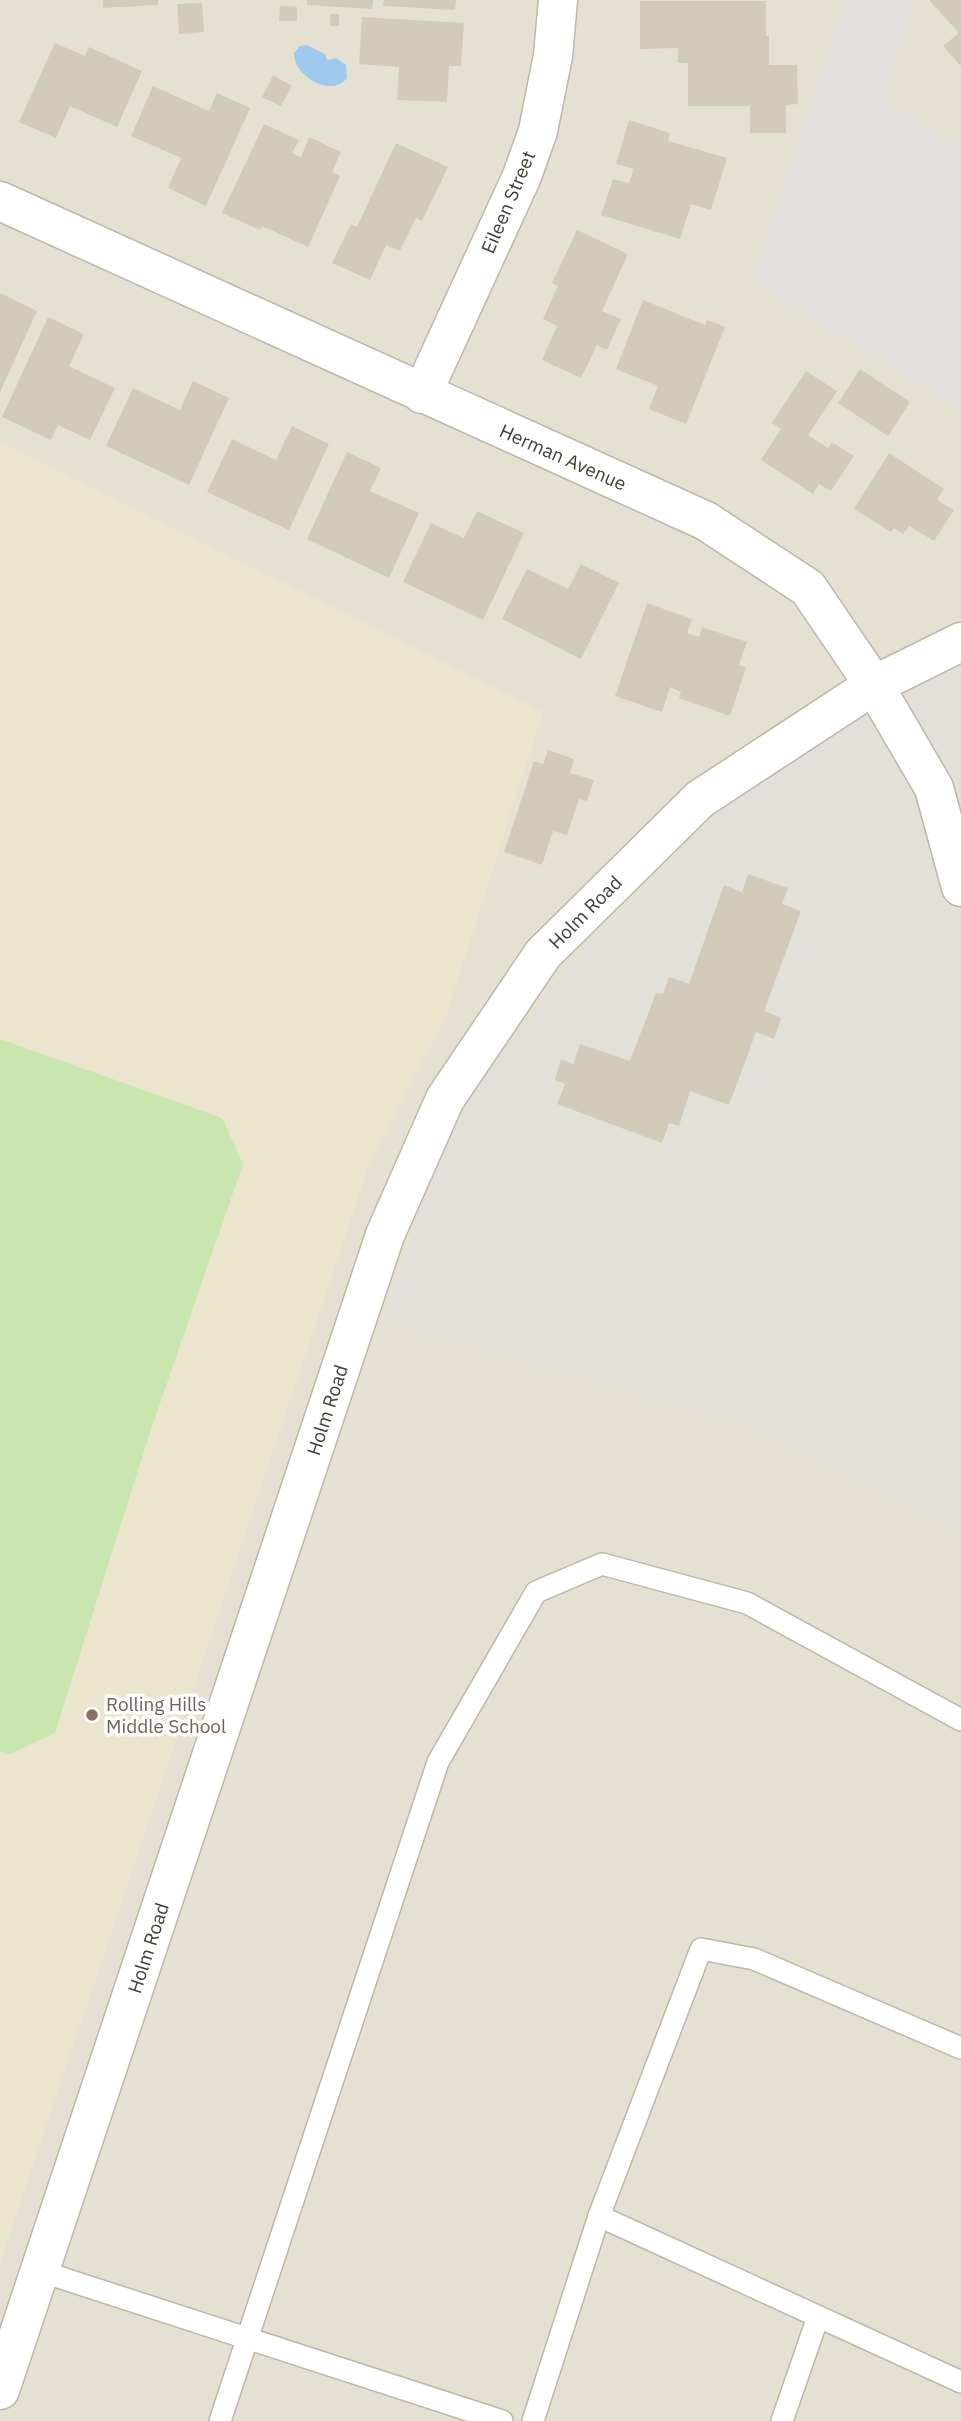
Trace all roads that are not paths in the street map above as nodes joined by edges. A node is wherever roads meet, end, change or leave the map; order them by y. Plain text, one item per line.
1 (558, 0) edge
2 (0, 201) edge
3 (422, 394) junction
4 (961, 642) edge
5 (874, 685) junction
6 (961, 887) edge
7 (961, 1720) edge
8 (961, 2048) edge
9 (599, 2216) junction
10 (40, 2271) junction
11 (818, 2317) junction
12 (248, 2338) junction
13 (961, 2382) edge
14 (0, 2390) edge
15 (220, 2421) edge
16 (502, 2421) edge
17 (533, 2421) edge
18 (782, 2421) edge

1 - 3 street, Eileen Street
2 - 3 street, Herman Avenue
3 - 5 street, Herman Avenue
4 - 5 street, Holm Road
5 - 6 street, Herman Avenue
5 - 10 street, Holm Road
7 - 12 lane
8 - 9 lane
9 - 11 lane
9 - 17 lane
10 - 12 lane
10 - 14 street, Holm Road
11 - 13 lane
11 - 18 lane
12 - 15 lane
12 - 16 lane

